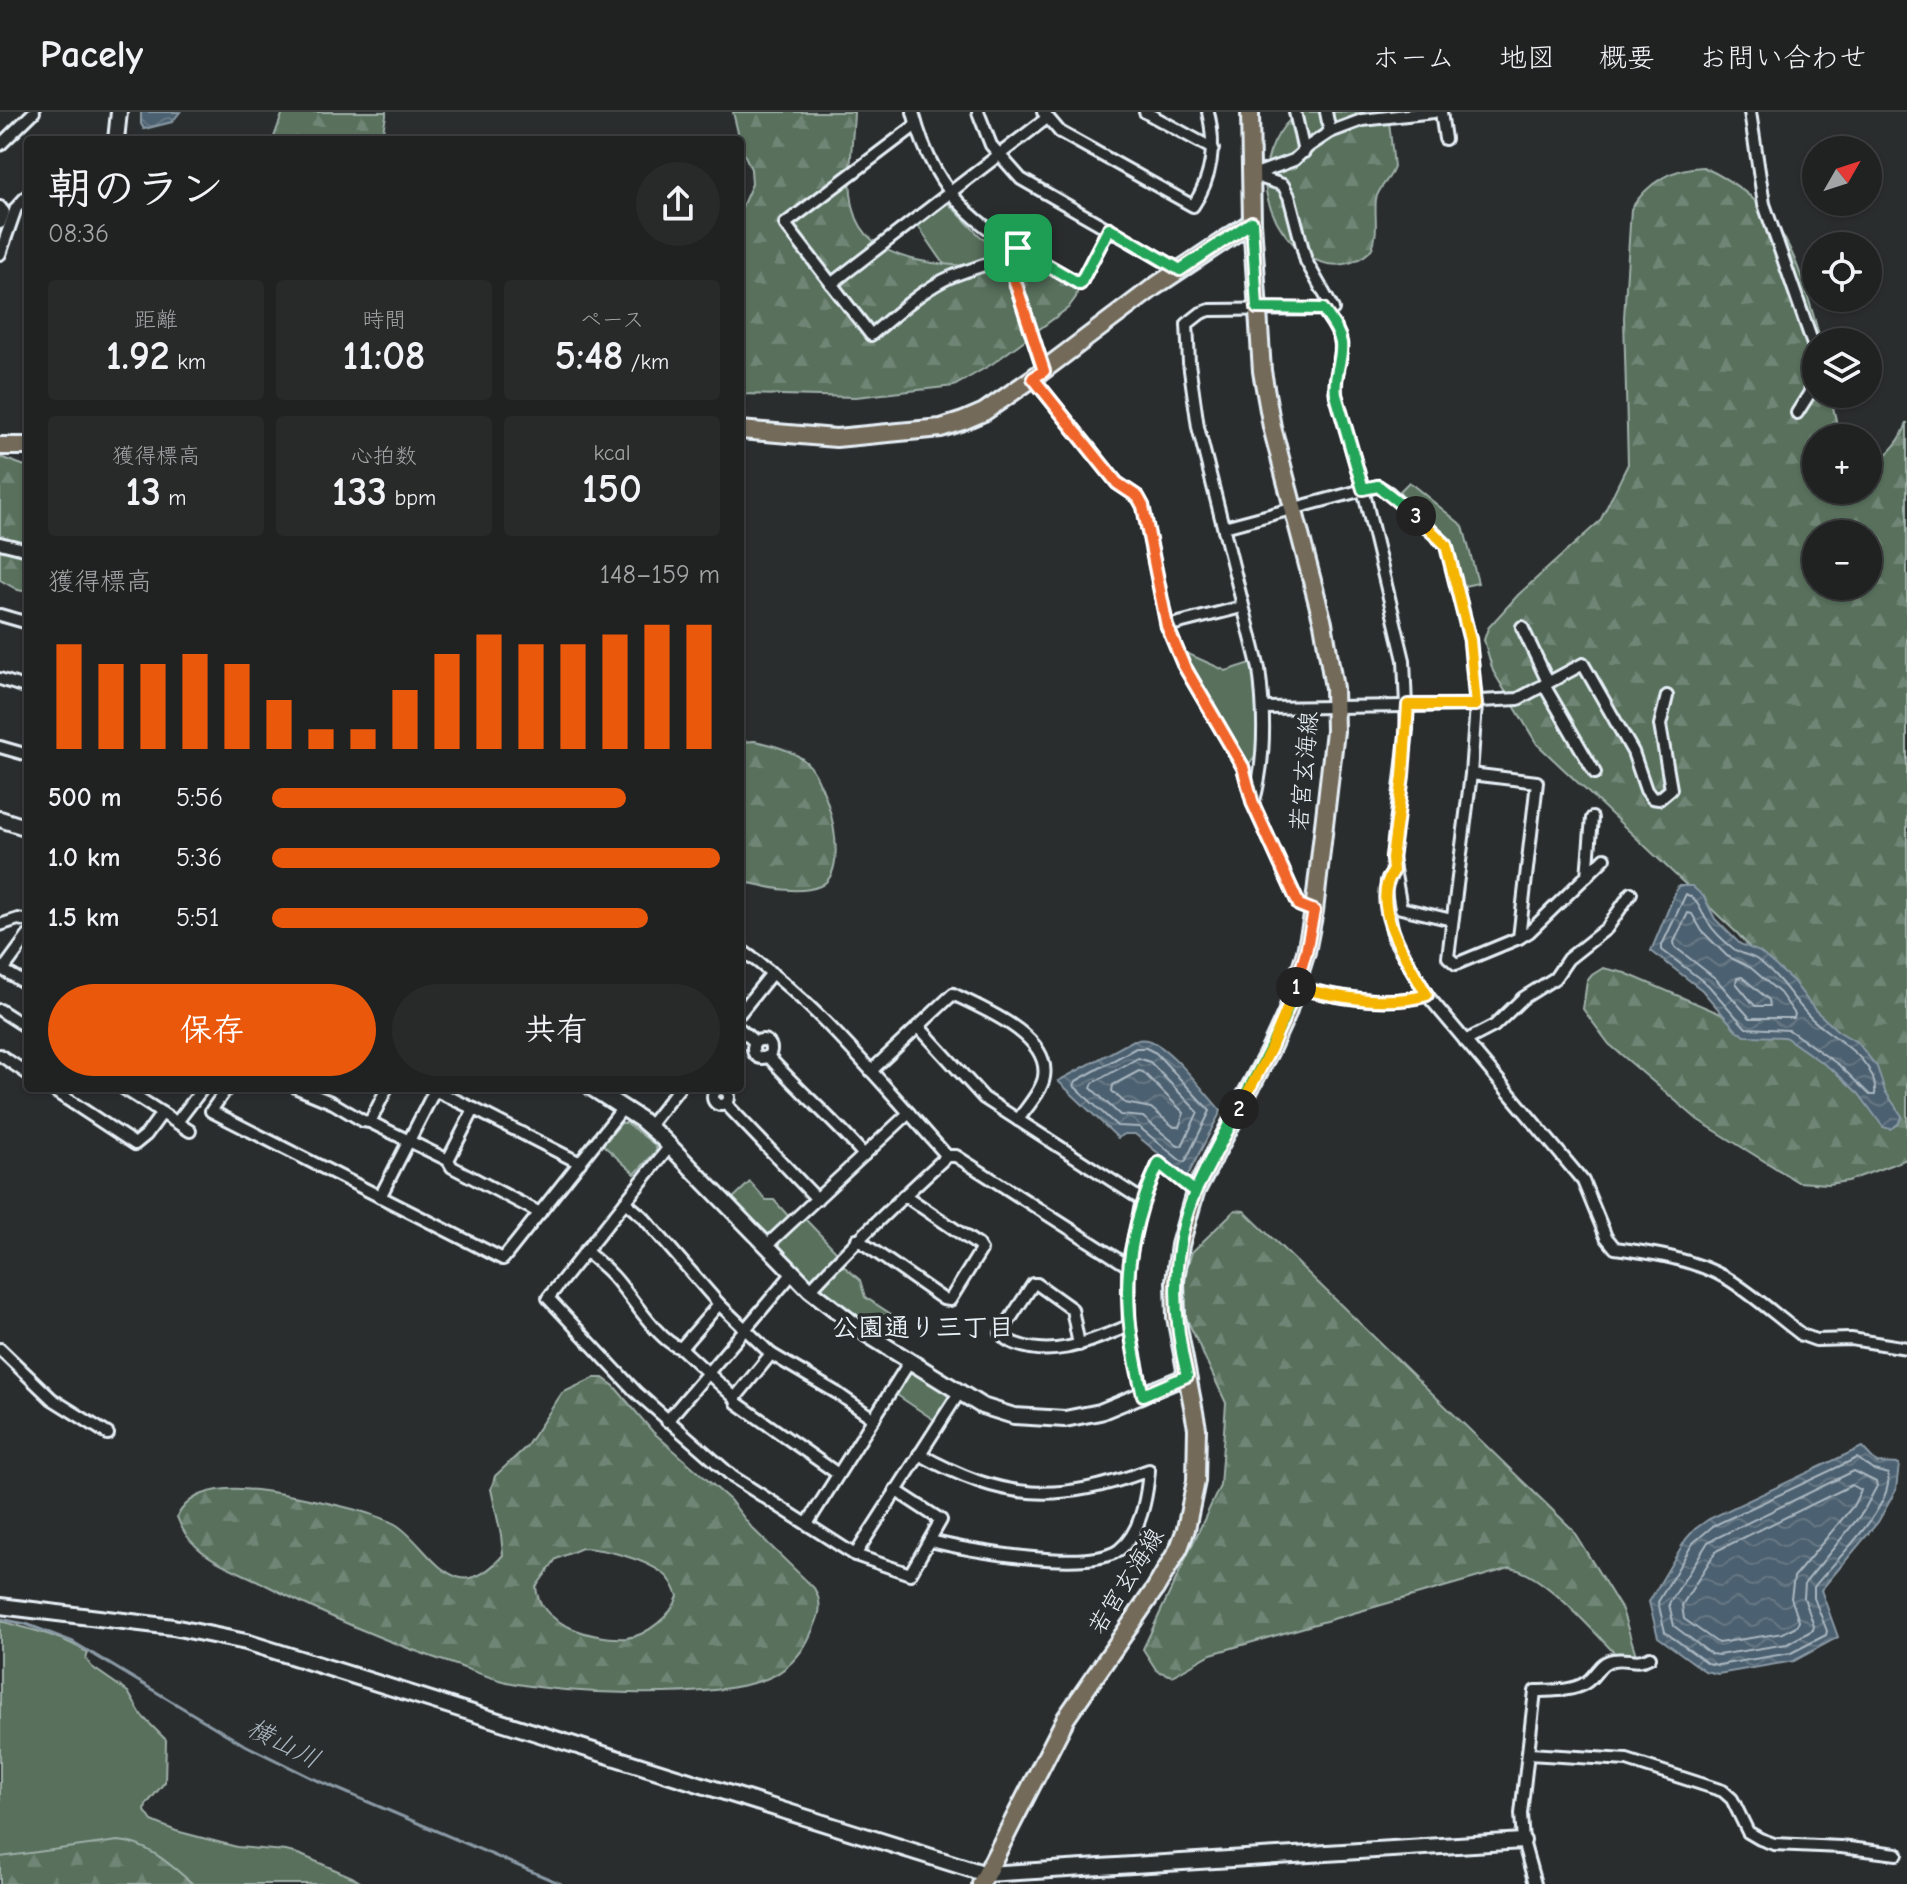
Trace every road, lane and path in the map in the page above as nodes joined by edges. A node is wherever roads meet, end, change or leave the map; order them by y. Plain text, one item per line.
1 (34, 112) edge
2 (119, 112) edge
3 (913, 112) edge
4 (978, 112) edge
5 (1145, 112) edge
6 (1208, 112) edge
7 (1250, 112) edge
8 (1295, 112) edge
9 (1326, 112) edge
10 (1434, 112) edge
11 (1441, 112) edge
12 (1750, 112) edge
13 (1413, 113) edge
14 (1045, 115) edge
15 (1385, 115) edge
16 (1355, 117) edge
17 (916, 125) junction
18 (1330, 132) junction
19 (116, 136) edge
20 (1445, 139) dead end
21 (0, 145) edge
22 (1213, 149) junction
23 (1304, 152) junction
24 (998, 155) junction
25 (1253, 175) junction
26 (951, 192) junction
27 (24, 199) edge
28 (0, 207) edge
29 (1252, 222) junction
30 (0, 223) edge
31 (1109, 228) junction
32 (1018, 248) junction
33 (0, 254) edge
34 (1007, 257) junction
35 (1180, 270) junction
36 (831, 284) junction
37 (1257, 308) junction
38 (1333, 309) dead end
39 (1807, 328) edge
40 (1039, 375) junction
41 (1802, 405) edge
42 (1797, 413) dead end
43 (744, 430) edge
44 (0, 446) edge
45 (24, 446) edge
46 (1363, 489) junction
47 (1293, 509) junction
48 (1224, 527) junction
49 (0, 543) edge
50 (24, 549) edge
51 (1242, 607) junction
52 (0, 615) edge
53 (24, 622) edge
54 (1167, 626) junction
55 (1522, 627) dead end
56 (0, 679) edge
57 (1546, 684) junction
58 (24, 687) edge
59 (1667, 696) dead end
60 (1408, 705) junction
61 (1476, 705) junction
62 (1335, 706) junction
63 (1264, 708) junction
64 (0, 747) edge
65 (24, 754) edge
66 (1595, 773) dead end
67 (1471, 774) junction
68 (1253, 804) junction
69 (1592, 818) dead end
70 (0, 819) edge
71 (24, 827) edge
72 (1605, 858) dead end
73 (1393, 872) junction
74 (1587, 876) junction
75 (1631, 893) dead end
76 (1314, 911) junction
77 (24, 920) edge
78 (1452, 920) junction
79 (0, 925) edge
80 (1519, 938) junction
81 (24, 945) edge
82 (744, 952) edge
83 (1, 972) edge
84 (772, 973) junction
85 (24, 983) edge
86 (1296, 987) junction
87 (1427, 995) junction
88 (744, 1008) edge
89 (0, 1010) edge
90 (24, 1025) edge
91 (918, 1026) junction
92 (744, 1032) edge
93 (1465, 1041) junction
94 (0, 1055) edge
95 (24, 1071) edge
96 (871, 1071) junction
97 (56, 1092) edge
98 (129, 1092) edge
99 (200, 1092) edge
100 (224, 1092) edge
101 (306, 1092) edge
102 (385, 1092) edge
103 (432, 1092) edge
104 (439, 1092) edge
105 (598, 1092) edge
106 (676, 1092) edge
107 (727, 1092) edge
108 (623, 1108) junction
109 (474, 1109) junction
110 (162, 1113) junction
111 (909, 1113) junction
112 (1018, 1120) junction
113 (177, 1122) junction
114 (370, 1122) junction
115 (649, 1126) junction
116 (190, 1131) dead end
117 (409, 1141) junction
118 (670, 1146) junction
119 (864, 1155) junction
120 (947, 1156) junction
121 (448, 1160) junction
122 (580, 1163) junction
123 (1195, 1192) junction
124 (904, 1195) junction
125 (380, 1197) junction
126 (817, 1199) junction
127 (1142, 1200) junction
128 (625, 1202) junction
129 (540, 1213) junction
130 (857, 1239) junction
131 (766, 1246) junction
132 (585, 1251) junction
133 (1128, 1266) junction
134 (792, 1274) junction
135 (810, 1290) junction
136 (719, 1304) junction
137 (1129, 1326) junction
138 (745, 1330) junction
139 (1079, 1345) junction
140 (681, 1348) junction
141 (1907, 1348) edge
142 (0, 1349) edge
143 (771, 1354) junction
144 (910, 1361) junction
145 (708, 1373) junction
146 (1187, 1376) junction
147 (959, 1393) junction
148 (1143, 1395) junction
149 (735, 1398) junction
150 (874, 1419) junction
151 (667, 1421) junction
152 (108, 1434) dead end
153 (919, 1454) junction
154 (838, 1474) junction
155 (895, 1490) junction
156 (807, 1524) junction
157 (931, 1541) junction
158 (855, 1555) junction
159 (0, 1606) edge
160 (1650, 1657) dead end
161 (1529, 1754) junction
162 (1523, 1841) junction
163 (1897, 1854) dead end
164 (983, 1879) edge
165 (1535, 1884) edge

1 - 21 street
2 - 19 street
3 - 17 street
4 - 24 street
5 - 22 street
6 - 22 street
7 - 25 main road, 若宮玄海線
8 - 23 street
9 - 18 street
10 - 13 street
11 - 20 street
12 - 39 street
13 - 15 street
14 - 22 street
14 - 24 street
15 - 16 street
16 - 18 street
17 - 26 street
17 - 36 street
18 - 23 street
23 - 25 street
24 - 26 street
24 - 31 street
25 - 29 main road, 若宮玄海線
25 - 38 street
26 - 32 street
26 - 36 street
27 - 33 street
28 - 30 street
29 - 35 main road
29 - 37 main road, 若宮玄海線
31 - 32 street
31 - 35 street
32 - 34 street
34 - 36 street
34 - 40 street
35 - 40 main road
37 - 46 street
37 - 47 main road, 若宮玄海線
37 - 48 street
40 - 43 main road
40 - 54 street
41 - 42 street
44 - 45 main road
46 - 47 street
46 - 60 street
46 - 61 street
47 - 48 street
47 - 62 main road, 若宮玄海線
48 - 51 street
49 - 50 street
51 - 54 street
51 - 63 street
52 - 53 street
54 - 68 street
55 - 57 street
56 - 58 street
57 - 59 street
57 - 61 street
57 - 66 street
60 - 61 street
60 - 62 street
60 - 73 street
61 - 67 street
62 - 63 street
62 - 76 main road, 若宮玄海線
63 - 68 street
64 - 65 street
67 - 78 street
67 - 80 street
68 - 76 street
69 - 74 street
70 - 71 street
72 - 74 street
73 - 78 street
73 - 87 street
74 - 80 street
75 - 93 street
76 - 86 main road, 若宮玄海線
77 - 79 street
78 - 80 street
81 - 83 street
82 - 84 street
83 - 85 street
84 - 88 street
84 - 96 street
86 - 87 street
86 - 123 main road, 若宮玄海線
87 - 93 street
89 - 90 street
91 - 96 street
91 - 112 street
91 - 112 street
92 - 119 street
93 - 141 street
94 - 95 street
96 - 111 street
97 - 110 street
98 - 110 street
99 - 113 street
100 - 125 street
101 - 114 street
102 - 114 street
103 - 117 street
104 - 109 street
105 - 108 street
106 - 115 street
107 - 126 street
108 - 115 street
108 - 122 street
109 - 121 street
109 - 122 street
110 - 113 street
111 - 119 street
111 - 120 street
112 - 127 street
113 - 116 street
114 - 117 street
115 - 118 street
117 - 121 street
117 - 125 street
118 - 128 street
118 - 131 street
119 - 126 street
120 - 124 street
120 - 133 street
121 - 129 street
122 - 129 street
123 - 127 street
123 - 146 main road, 若宮玄海線
124 - 130 street
124 - 130 street
125 - 129 street
126 - 131 street
127 - 133 street
128 - 132 street
128 - 136 street
130 - 135 street
131 - 134 street
132 - 140 street
132 - 151 street
133 - 137 street
134 - 135 street
134 - 138 street
135 - 144 street
136 - 138 street
136 - 140 street
137 - 139 street
137 - 148 street
138 - 143 street
138 - 145 street
139 - 139 street
140 - 145 street
142 - 152 street
143 - 149 street
143 - 150 street
144 - 147 street
144 - 150 street
145 - 149 street
145 - 151 street
146 - 148 street
146 - 164 main road, 若宮玄海線
147 - 148 street
147 - 153 street
149 - 154 street
150 - 154 street
151 - 156 street
153 - 155 street
153 - 157 street
154 - 156 street
155 - 157 street
155 - 158 street
156 - 158 street
157 - 158 street
159 - 164 street
160 - 161 street
161 - 162 street
161 - 163 street
162 - 164 street
162 - 165 street

